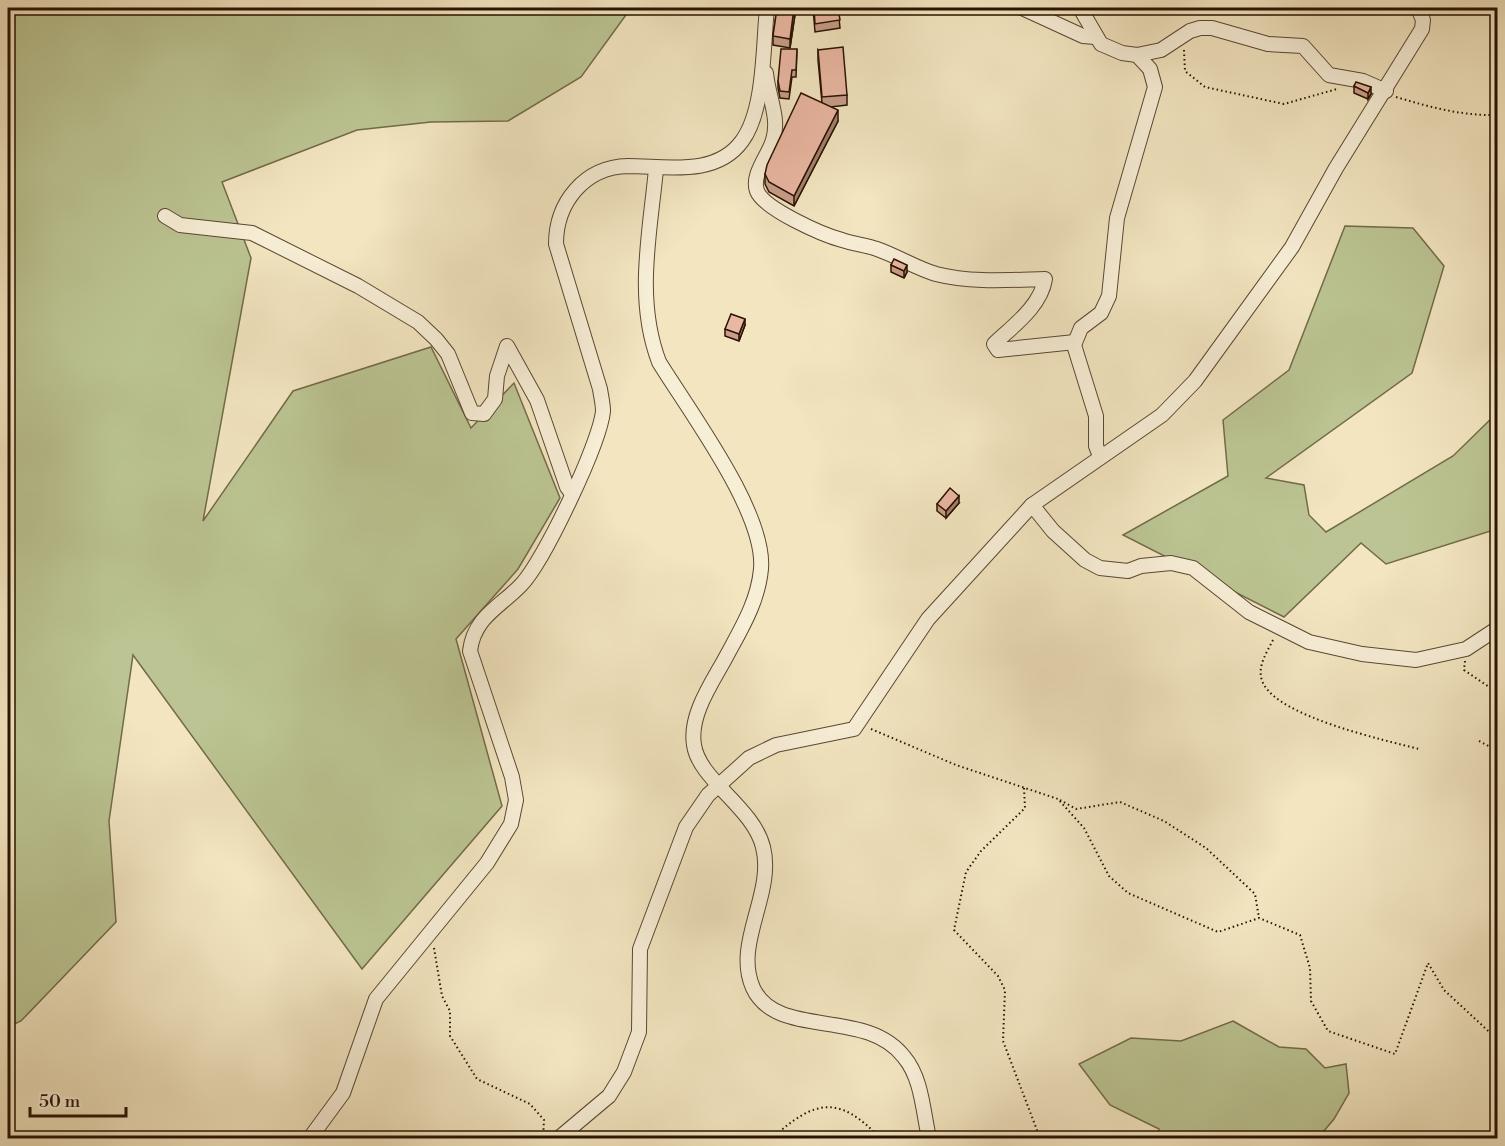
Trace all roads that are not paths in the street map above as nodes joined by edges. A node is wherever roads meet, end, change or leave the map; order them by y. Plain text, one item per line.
1 (767, 8) edge
2 (1022, 8) edge
3 (1080, 8) edge
4 (1418, 8) edge
5 (1095, 37) junction
6 (1137, 56) junction
7 (761, 68) junction
8 (1386, 91) junction
9 (656, 169) junction
10 (165, 216) dead end
11 (1075, 342) junction
12 (1100, 456) junction
13 (572, 494) junction
14 (1032, 505) junction
15 (1497, 628) edge
16 (718, 784) junction
17 (310, 1138) edge
18 (559, 1138) edge
19 (929, 1138) edge

1 - 7 street
2 - 5 street
3 - 5 street
4 - 8 street
5 - 6 street
6 - 8 street
6 - 11 street
7 - 9 street
7 - 11 street
8 - 12 street
9 - 13 street
9 - 16 street
10 - 13 street
11 - 12 street
12 - 14 street
13 - 17 street
14 - 15 street
14 - 16 street
16 - 18 street
16 - 19 street

